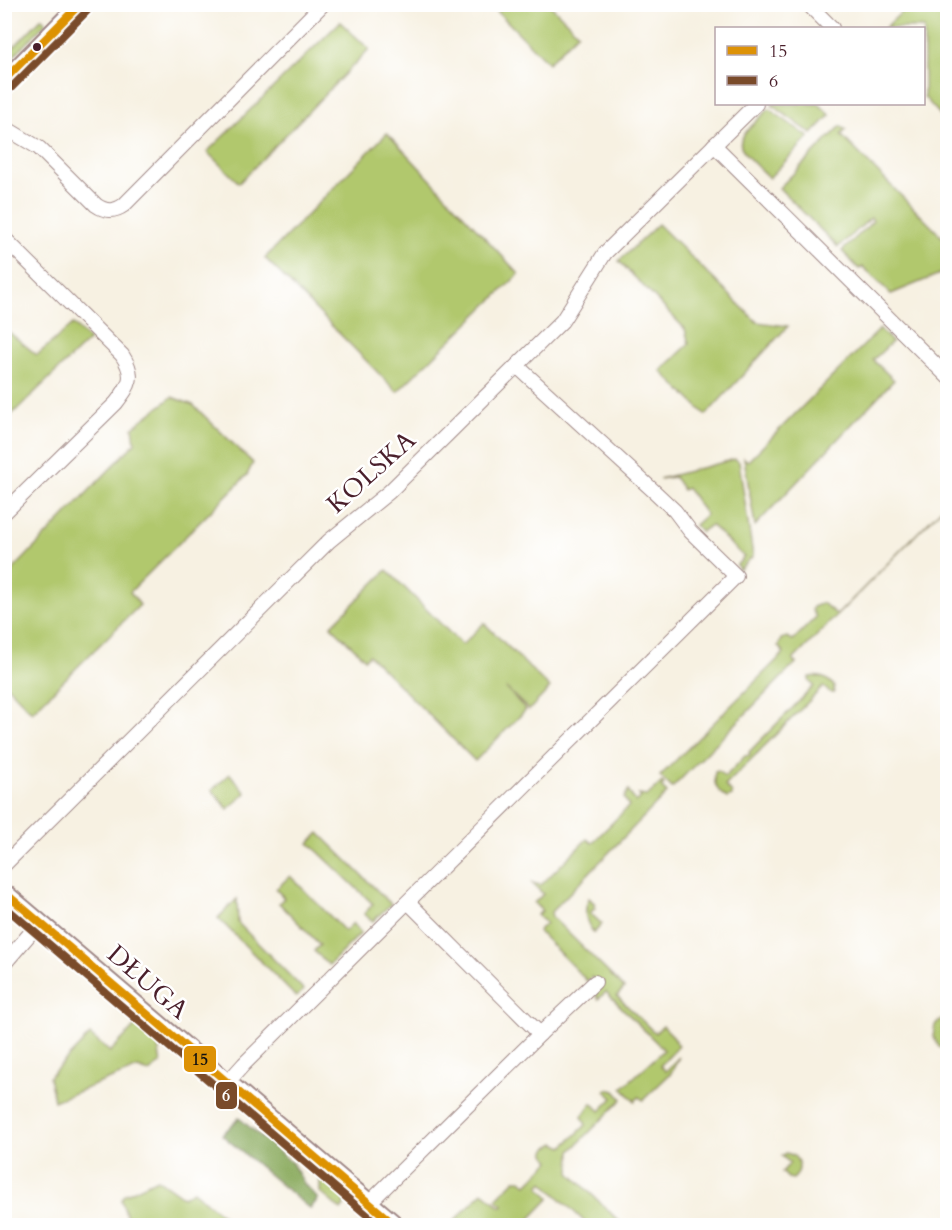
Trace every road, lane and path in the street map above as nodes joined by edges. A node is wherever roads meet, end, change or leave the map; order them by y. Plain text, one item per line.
1 (81, 4) edge
2 (323, 4) edge
3 (808, 4) edge
4 (830, 27) edge
5 (4, 81) edge
6 (755, 105) edge
7 (4, 127) edge
8 (714, 145) junction
9 (4, 238) edge
10 (517, 366) junction
11 (948, 377) edge
12 (4, 513) edge
13 (4, 865) edge
14 (4, 892) edge
15 (409, 903) junction
16 (40, 922) junction
17 (4, 964) edge
18 (596, 982) dead end
19 (540, 1034) junction
20 (227, 1083) junction
21 (369, 1203) junction
22 (397, 1226) edge

1 - 5 street
2 - 7 street
3 - 4 street
6 - 8 street, KOLSKA
8 - 10 street, KOLSKA
8 - 11 street
9 - 12 street
10 - 13 street, KOLSKA
10 - 15 street
14 - 16 street, DŁUGA
15 - 19 street
15 - 20 street
16 - 17 street
16 - 20 street, DŁUGA
18 - 19 street
19 - 21 street
20 - 21 street, DŁUGA
21 - 22 street, DŁUGA

